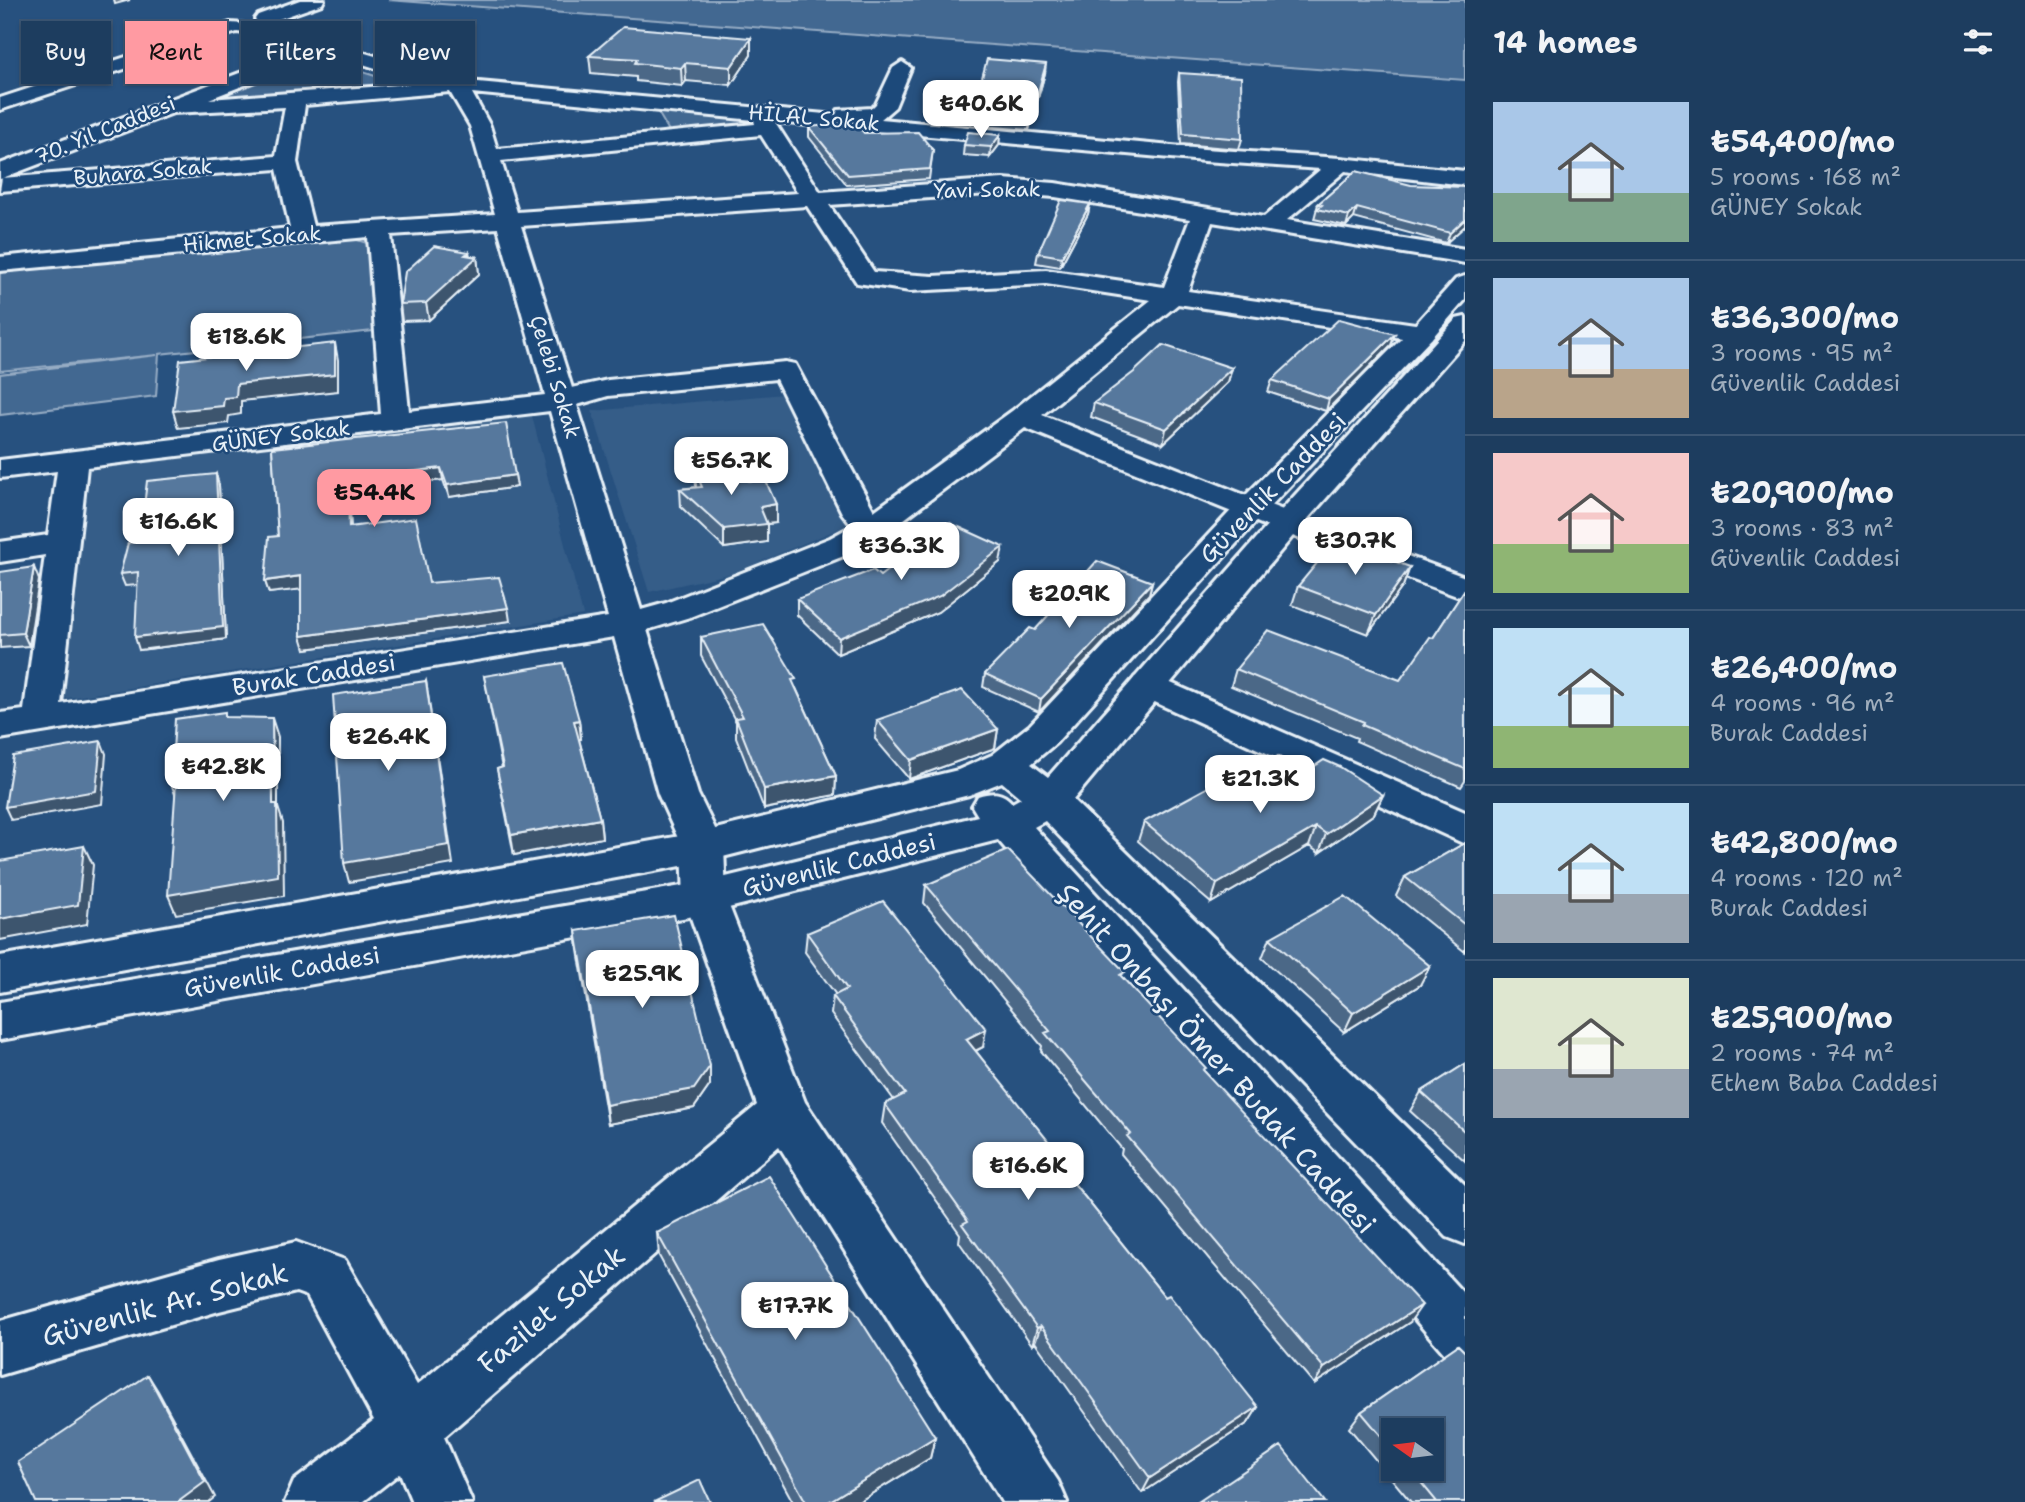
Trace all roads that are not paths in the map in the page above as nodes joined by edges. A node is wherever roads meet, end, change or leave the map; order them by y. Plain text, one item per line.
1 (316, 0) edge
2 (285, 21) edge
3 (227, 27) edge
4 (236, 27) junction
5 (241, 29) edge
6 (241, 52) edge
7 (361, 56) edge
8 (902, 68) dead end
9 (455, 86) junction
10 (518, 92) junction
11 (296, 100) junction
12 (0, 104) edge
13 (165, 107) junction
14 (765, 121) junction
15 (1028, 139) junction
16 (1204, 155) junction
17 (488, 156) junction
18 (286, 162) junction
19 (1340, 164) junction
20 (0, 172) edge
21 (1465, 178) edge
22 (0, 185) edge
23 (1003, 186) junction
24 (1199, 198) junction
25 (815, 201) junction
26 (505, 219) junction
27 (1269, 224) junction
28 (379, 228) junction
29 (303, 234) junction
30 (1465, 256) edge
31 (0, 264) edge
32 (1465, 284) edge
33 (1174, 295) junction
34 (1451, 335) edge
35 (563, 401) junction
36 (1022, 417) junction
37 (396, 421) junction
38 (73, 461) junction
39 (0, 469) edge
40 (1252, 507) junction
41 (1287, 523) junction
42 (873, 528) junction
43 (63, 542) junction
44 (0, 552) edge
45 (1465, 589) edge
46 (628, 624) junction
47 (1149, 685) junction
48 (41, 719) junction
49 (0, 726) edge
50 (987, 773) junction
51 (1050, 801) junction
52 (1007, 823) junction
53 (1465, 829) edge
54 (703, 847) junction
55 (705, 898) junction
56 (0, 974) edge
57 (0, 1021) edge
58 (784, 1112) junction
59 (1465, 1220) edge
60 (1464, 1331) edge
61 (0, 1348) edge
62 (410, 1428) junction
63 (315, 1502) edge
64 (442, 1502) edge
65 (1037, 1502) edge

1 - 2 main road
3 - 4 main road
4 - 5 main road
4 - 12 main road
6 - 13 main road, 70. Yıl Caddesi
7 - 9 main road
8 - 10 main road
9 - 10 main road, HİLAL Sokak
9 - 11 main road
9 - 17 main road, Çelebi Sokak
10 - 14 main road, HİLAL Sokak
11 - 13 main road
11 - 18 main road
13 - 20 main road, 70. Yıl Caddesi
14 - 15 main road, HİLAL Sokak
14 - 17 main road
14 - 25 main road
15 - 16 main road, HİLAL Sokak
15 - 23 main road
16 - 19 main road, HİLAL Sokak
16 - 24 main road
17 - 26 main road, Çelebi Sokak
18 - 22 main road, Buhara Sokak
18 - 29 main road
19 - 21 main road, HİLAL Sokak
19 - 27 main road
23 - 24 main road, Yavi Sokak
23 - 25 main road, Yavi Sokak
24 - 27 main road, Yavi Sokak
24 - 33 main road
25 - 26 main road, Yavi Sokak
25 - 33 main road
26 - 28 main road, Hikmet Sokak
26 - 35 main road, Çelebi Sokak
27 - 30 main road, Yavi Sokak
28 - 29 main road, Hikmet Sokak
28 - 37 main road
29 - 31 main road, Hikmet Sokak
32 - 34 main road, Güvenlik Caddesi
33 - 34 main road
33 - 36 main road, Burak Caddesi
34 - 40 main road, Güvenlik Caddesi
34 - 41 main road, Güvenlik Caddesi
35 - 37 main road, GÜNEY Sokak
35 - 42 main road, GÜNEY Sokak
35 - 46 main road, Çelebi Sokak
36 - 40 main road
36 - 42 main road, Burak Caddesi
37 - 38 main road, GÜNEY Sokak
38 - 39 main road, GÜNEY Sokak
38 - 43 main road
40 - 41 main road
40 - 50 main road, Güvenlik Caddesi
41 - 45 main road
41 - 47 main road, Güvenlik Caddesi
42 - 46 main road, Burak Caddesi
43 - 44 main road
43 - 48 main road
46 - 48 main road, Burak Caddesi
46 - 54 main road, Çelebi Sokak
47 - 51 main road, Güvenlik Caddesi
47 - 53 main road
48 - 49 main road, Burak Caddesi
50 - 51 main road, Şehit Onbaşı Ömer Budak Caddesi
50 - 52 main road, Şehit Onbaşı Ömer Budak Caddesi
50 - 54 main road, Güvenlik Caddesi
51 - 52 main road, Güvenlik Caddesi
51 - 59 main road, Şehit Onbaşı Ömer Budak Caddesi
52 - 55 main road, Güvenlik Caddesi
52 - 60 main road, Şehit Onbaşı Ömer Budak Caddesi
54 - 55 main road
54 - 56 main road, Güvenlik Caddesi
55 - 57 main road, Güvenlik Caddesi
55 - 58 main road
58 - 62 main road, Fazilet Sokak
58 - 65 main road
61 - 62 main road, Güvenlik Ar. Sokak
62 - 63 main road, Fazilet Sokak
62 - 64 main road, Güvenlik Ar. Sokak

